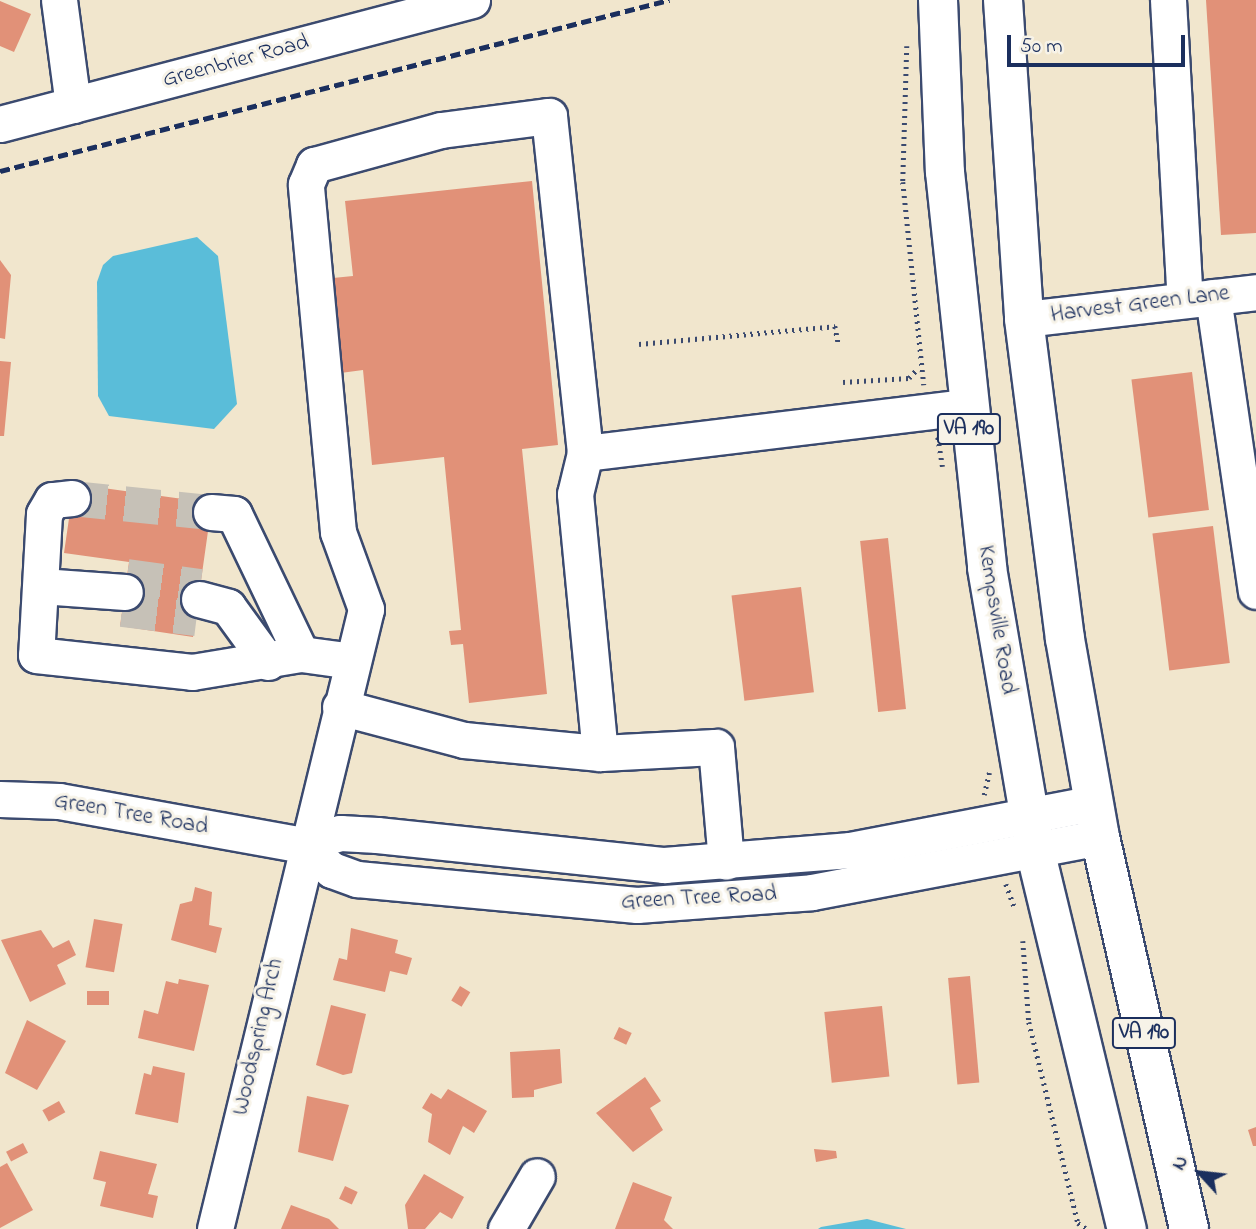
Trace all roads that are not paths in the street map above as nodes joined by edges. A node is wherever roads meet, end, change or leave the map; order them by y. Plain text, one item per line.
1 (59, 0) edge
2 (472, 0) edge
3 (938, 0) edge
4 (1003, 0) edge
5 (1168, 0) edge
6 (378, 12) edge
7 (73, 105) junction
8 (0, 124) edge
9 (1256, 292) edge
10 (1199, 298) junction
11 (1024, 319) junction
12 (967, 407) junction
13 (585, 453) junction
14 (72, 498) tunnel mouth
15 (211, 512) tunnel mouth
16 (1256, 585) edge
17 (41, 586) junction
18 (1256, 591) edge
19 (125, 592) tunnel mouth
20 (203, 601) tunnel mouth
21 (285, 658) junction
22 (352, 661) junction
23 (340, 707) junction
24 (600, 753) junction
25 (0, 799) edge
26 (1097, 820) junction
27 (1032, 836) junction
28 (303, 845) junction
29 (726, 862) junction
30 (537, 1176) dead end
31 (215, 1229) edge
32 (506, 1229) edge
33 (1127, 1229) edge
34 (1189, 1229) edge

1 - 7 street
2 - 6 street, Greenbrier Road
3 - 12 main road, Kempsville Road / VA 190
4 - 11 main road, VA 190
5 - 10 street
6 - 7 street, Greenbrier Road
7 - 8 street, Greenbrier Road
9 - 10 street, Harvest Green Lane
10 - 11 street, Harvest Green Lane
10 - 16 street
11 - 26 main road, VA 190
12 - 13 street
12 - 27 main road, Kempsville Road / VA 190
13 - 22 street, Woodspring Arch
13 - 24 street
14 - 17 street
15 - 21 street
16 - 18 street
17 - 19 street
17 - 21 street
20 - 21 street
21 - 22 street
22 - 23 street, Woodspring Arch
23 - 24 street
23 - 28 street, Woodspring Arch
24 - 29 street
25 - 28 street, Green Tree Road
26 - 27 street, Green Tree Road
26 - 34 main road, VA 190
27 - 28 street, Green Tree Road
27 - 29 street, Green Tree Road
27 - 33 main road, Kempsville Road / VA 190
28 - 29 street, Green Tree Road
28 - 31 street, Woodspring Arch
30 - 32 street

